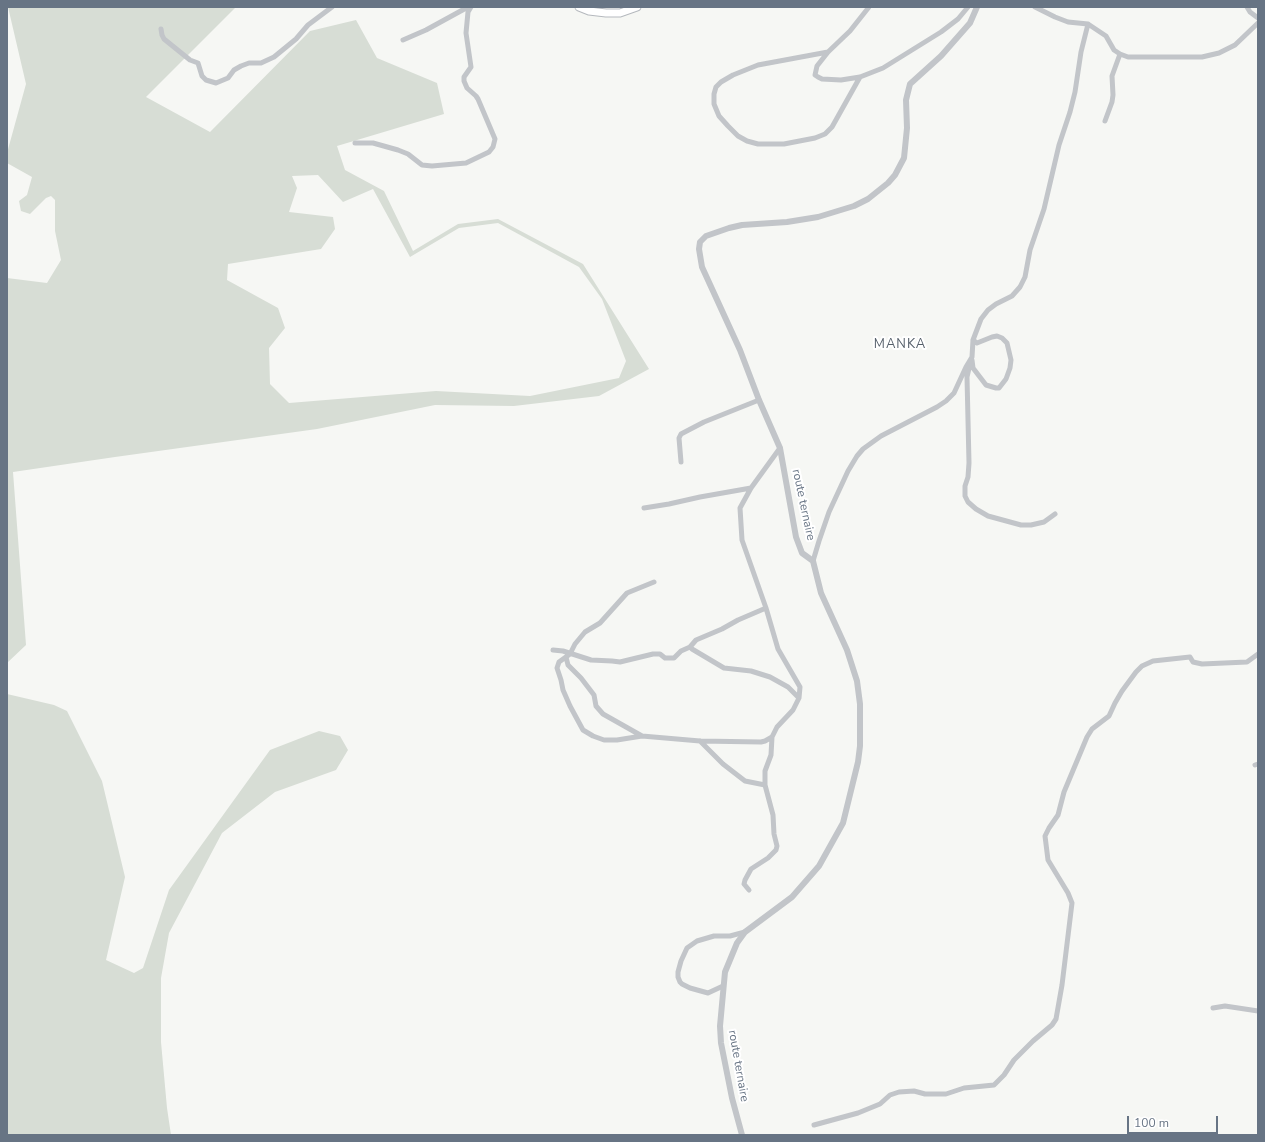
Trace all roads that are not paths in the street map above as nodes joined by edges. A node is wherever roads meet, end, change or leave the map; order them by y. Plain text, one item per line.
1 (332, 7) edge
2 (468, 7) edge
3 (472, 7) edge
4 (580, 7) edge
5 (637, 7) edge
6 (869, 7) edge
7 (968, 7) edge
8 (977, 7) edge
9 (1035, 7) edge
10 (1247, 7) edge
11 (1258, 18) edge
12 (1088, 24) junction
13 (1258, 24) edge
14 (161, 30) dead end
15 (403, 40) dead end
16 (828, 52) junction
17 (1120, 54) junction
18 (860, 77) junction
19 (1105, 121) dead end
20 (355, 143) dead end
21 (973, 340) junction
22 (972, 357) junction
23 (759, 400) junction
24 (780, 448) junction
25 (681, 462) dead end
26 (751, 488) junction
27 (644, 508) dead end
28 (1055, 514) dead end
29 (813, 561) junction
30 (654, 582) dead end
31 (766, 608) junction
32 (690, 646) junction
33 (553, 650) dead end
34 (1258, 654) edge
35 (568, 656) junction
36 (799, 698) junction
37 (642, 736) junction
38 (772, 738) junction
39 (700, 741) junction
40 (765, 785) junction
41 (749, 890) dead end
42 (745, 932) junction
43 (723, 986) junction
44 (1213, 1008) dead end
45 (1258, 1011) edge
46 (814, 1125) dead end
47 (742, 1135) edge

1 - 14 street
2 - 15 street
3 - 20 street
4 - 5 main road
6 - 16 street
7 - 18 street
8 - 23 street, route ternaire
9 - 12 street
10 - 11 street
12 - 17 street
12 - 21 street
13 - 17 street
16 - 18 street
16 - 18 street
17 - 19 street
21 - 22 street
21 - 22 street
22 - 28 street
22 - 29 street
23 - 24 street, route ternaire
23 - 25 street
24 - 26 street
24 - 29 street, route ternaire
26 - 27 street
26 - 31 street
29 - 42 street, route ternaire
30 - 35 street
31 - 32 street
31 - 36 street
32 - 35 street
32 - 36 street
33 - 35 street
34 - 46 street
35 - 37 street
35 - 37 street
36 - 38 street
37 - 39 street
38 - 39 street
38 - 40 street
39 - 40 street
40 - 41 street
42 - 43 street, route ternaire
42 - 43 street
43 - 47 street, route ternaire
44 - 45 street

